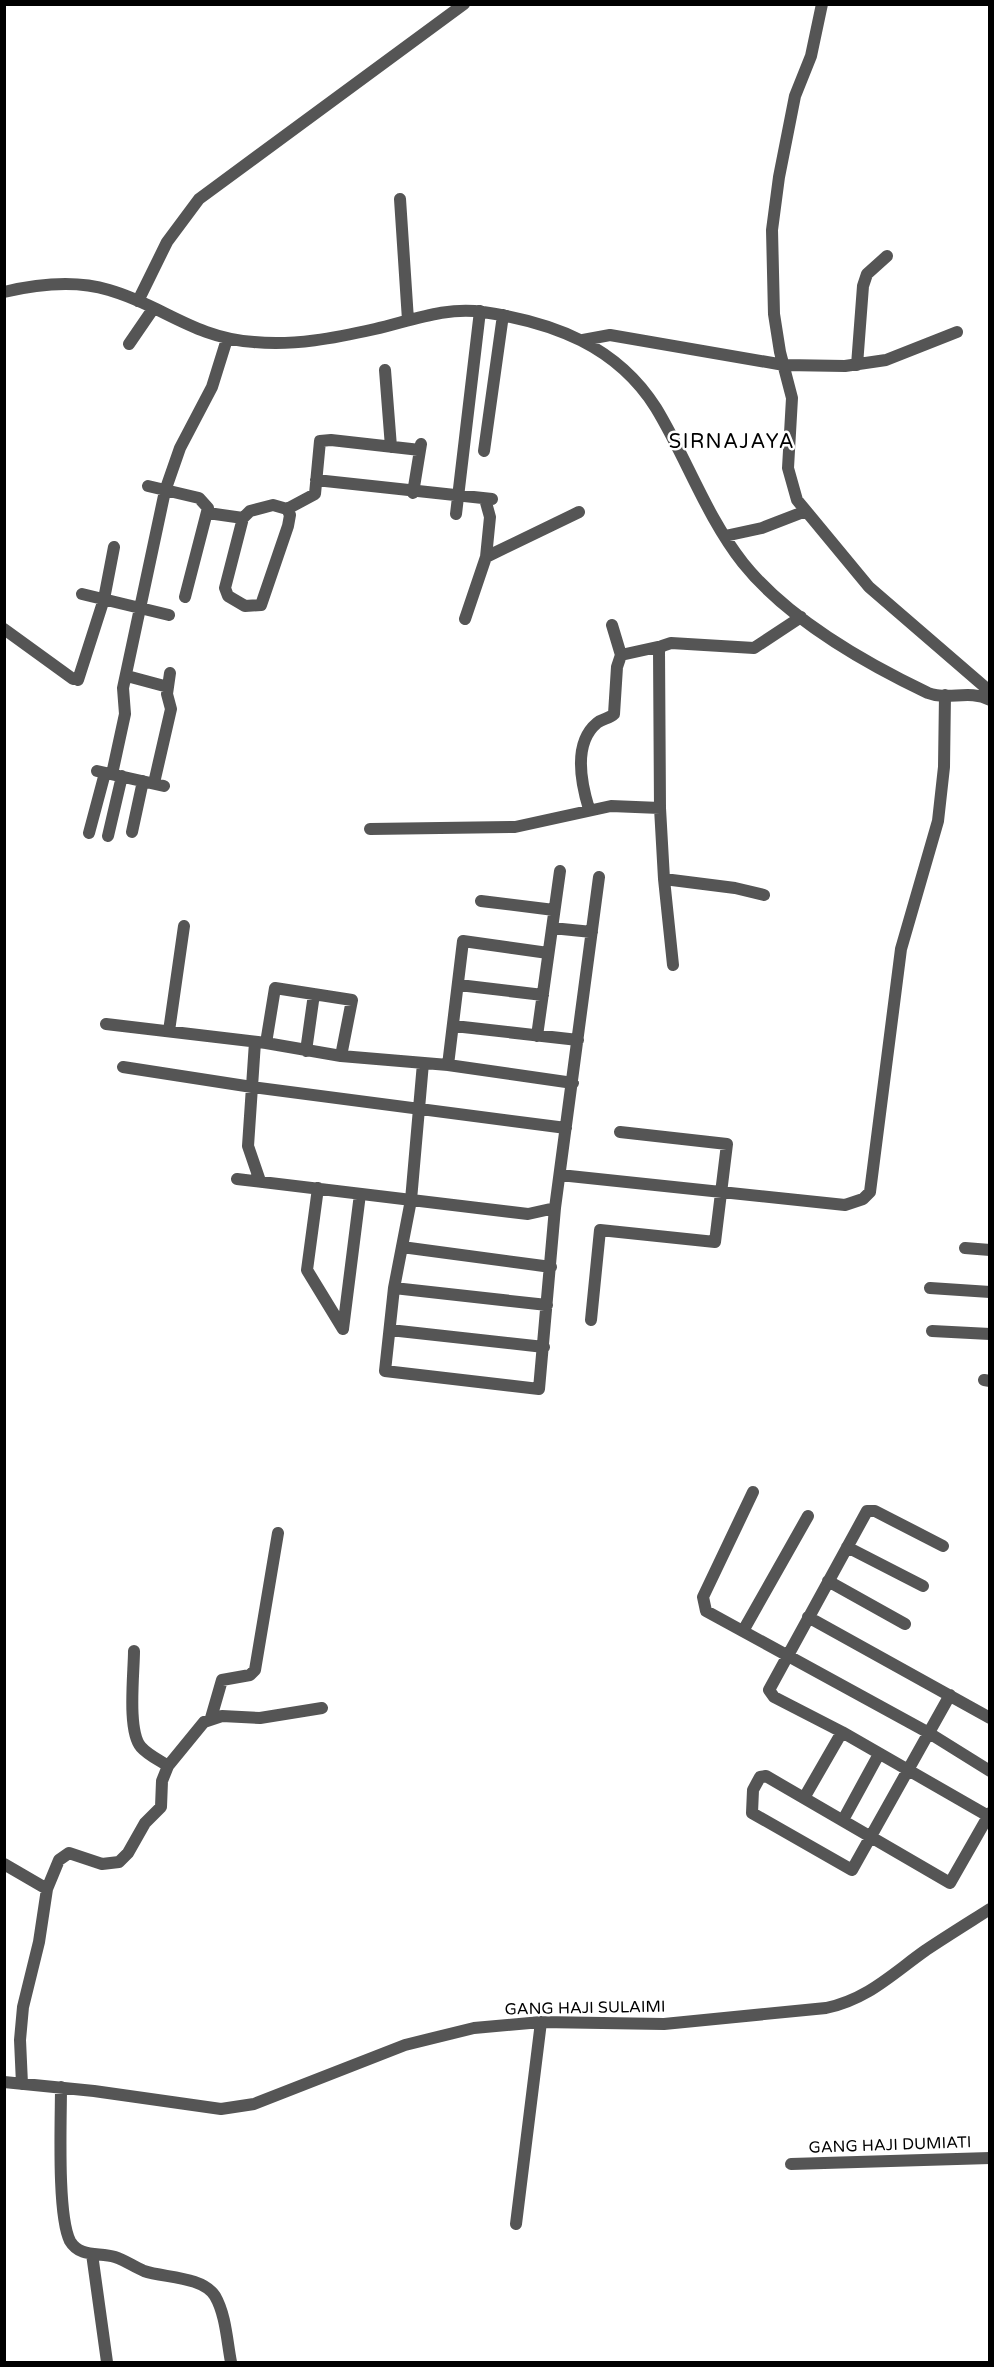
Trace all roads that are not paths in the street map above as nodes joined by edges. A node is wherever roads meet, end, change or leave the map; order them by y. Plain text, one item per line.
1 (464, 4) edge
2 (822, 4) edge
3 (400, 199) dead end
4 (887, 256) dead end
5 (4, 292) edge
6 (138, 301) junction
7 (153, 309) junction
8 (480, 311) junction
9 (503, 315) junction
10 (408, 320) junction
11 (957, 332) dead end
12 (227, 339) junction
13 (583, 340) junction
14 (129, 344) dead end
15 (784, 365) junction
16 (857, 365) junction
17 (384, 370) dead end
18 (391, 447) junction
19 (466, 449) junction
20 (316, 480) junction
21 (148, 486) dead end
22 (165, 491) junction
23 (413, 492) junction
24 (459, 496) junction
25 (287, 509) junction
26 (806, 511) junction
27 (579, 512) dead end
28 (208, 513) junction
29 (456, 514) dead end
30 (243, 518) junction
31 (725, 536) junction
32 (114, 548) dead end
33 (486, 556) junction
34 (82, 594) dead end
35 (185, 597) dead end
36 (104, 599) junction
37 (140, 608) junction
38 (170, 615) dead end
39 (801, 617) junction
40 (465, 619) dead end
41 (612, 625) dead end
42 (4, 629) edge
43 (662, 645) junction
44 (621, 655) junction
45 (170, 673) dead end
46 (127, 676) junction
47 (168, 687) junction
48 (988, 692) edge
49 (945, 695) junction
50 (109, 773) junction
51 (153, 783) junction
52 (660, 808) junction
53 (589, 809) junction
54 (370, 829) dead end
55 (132, 832) dead end
56 (89, 833) dead end
57 (108, 836) dead end
58 (560, 871) dead end
59 (599, 877) dead end
60 (664, 879) junction
61 (764, 895) dead end
62 (481, 901) dead end
63 (554, 910) junction
64 (184, 926) dead end
65 (552, 928) junction
66 (592, 932) junction
67 (548, 953) junction
68 (673, 965) dead end
69 (459, 985) junction
70 (314, 994) junction
71 (543, 995) junction
72 (106, 1024) dead end
73 (454, 1026) junction
74 (169, 1031) junction
75 (537, 1036) junction
76 (578, 1041) junction
77 (261, 1042) junction
78 (306, 1051) junction
79 (341, 1056) junction
80 (423, 1063) junction
81 (448, 1065) junction
82 (123, 1067) dead end
83 (573, 1083) junction
84 (252, 1087) junction
85 (419, 1107) junction
86 (566, 1128) junction
87 (620, 1132) dead end
88 (560, 1175) junction
89 (237, 1179) dead end
90 (260, 1181) junction
91 (318, 1188) junction
92 (721, 1193) junction
93 (360, 1194) junction
94 (411, 1200) junction
95 (555, 1208) junction
96 (402, 1247) junction
97 (965, 1248) dead end
98 (990, 1250) edge
99 (551, 1267) junction
100 (393, 1288) junction
101 (930, 1288) dead end
102 (990, 1292) edge
103 (547, 1305) junction
104 (591, 1320) dead end
105 (390, 1330) junction
106 (932, 1331) dead end
107 (990, 1334) edge
108 (544, 1347) junction
109 (753, 1492) dead end
110 (808, 1516) dead end
111 (278, 1533) dead end
112 (943, 1546) dead end
113 (847, 1547) junction
114 (828, 1581) junction
115 (923, 1586) dead end
116 (808, 1617) junction
117 (905, 1624) dead end
118 (743, 1631) junction
119 (134, 1650) dead end
120 (788, 1656) junction
121 (950, 1695) junction
122 (322, 1707) dead end
123 (211, 1718) junction
124 (990, 1718) edge
125 (842, 1732) junction
126 (929, 1732) junction
127 (879, 1754) junction
128 (168, 1766) junction
129 (990, 1770) edge
130 (907, 1771) junction
131 (804, 1798) junction
132 (989, 1815) edge
133 (843, 1820) junction
134 (870, 1835) junction
135 (4, 1864) edge
136 (47, 1889) junction
137 (990, 1909) edge
138 (541, 2022) junction
139 (4, 2082) edge
140 (22, 2084) junction
141 (61, 2087) junction
142 (990, 2158) edge
143 (791, 2164) dead end
144 (516, 2224) dead end
145 (93, 2254) junction
146 (107, 2362) edge
147 (231, 2362) edge

1 - 6 street
2 - 15 street
3 - 10 street
4 - 16 street
5 - 6 street
6 - 7 street
7 - 12 street
7 - 14 street
8 - 9 street
8 - 10 street
8 - 19 street
9 - 13 street
9 - 19 street
10 - 12 street
11 - 16 street
12 - 22 street
13 - 15 street
13 - 31 street
15 - 16 street
15 - 26 street
17 - 18 street
18 - 20 street
18 - 23 street
19 - 24 street
20 - 23 street
20 - 25 street
21 - 22 street
22 - 28 street
22 - 37 street
23 - 24 street
24 - 29 street
24 - 33 street
25 - 30 street
25 - 30 street
26 - 31 street
26 - 48 street
27 - 33 street
28 - 30 street
28 - 35 street
31 - 39 street
32 - 36 street
33 - 40 street
34 - 36 street
36 - 37 street
36 - 42 street
37 - 38 street
37 - 46 street
39 - 43 street
39 - 49 street
41 - 44 street
43 - 44 street
43 - 52 street
44 - 53 street
45 - 47 street
46 - 47 street
46 - 50 street
47 - 51 street
48 - 49 street
49 - 92 street
50 - 51 street
50 - 56 street
50 - 57 street
51 - 55 street
52 - 53 street
52 - 60 street
53 - 54 street
58 - 63 street
59 - 66 street
60 - 61 street
60 - 68 street
62 - 63 street
63 - 65 street
64 - 74 street
65 - 66 street
65 - 67 street
66 - 76 street
67 - 69 street
67 - 71 street
69 - 71 street
69 - 73 street
70 - 77 street
70 - 78 street
70 - 79 street
71 - 75 street
72 - 74 street
73 - 75 street
73 - 81 street
74 - 77 street
75 - 76 street
76 - 83 street
77 - 78 street
77 - 84 street
78 - 79 street
79 - 80 street
80 - 81 street
80 - 85 street
81 - 83 street
82 - 84 street
83 - 86 street
84 - 85 street
84 - 90 street
85 - 86 street
85 - 94 street
86 - 88 street
87 - 92 street
88 - 92 street
88 - 95 street
89 - 90 street
90 - 91 street
91 - 93 street
91 - 93 street
92 - 104 street
93 - 94 street
94 - 95 street
94 - 96 street
95 - 99 street
96 - 99 street
96 - 100 street
97 - 98 street
99 - 103 street
100 - 103 street
100 - 105 street
101 - 102 street
103 - 108 street
105 - 108 street
105 - 108 street
106 - 107 street
109 - 118 street
110 - 118 street
111 - 123 street
112 - 113 street
113 - 114 street
113 - 115 street
114 - 116 street
114 - 117 street
116 - 120 street
116 - 121 street
118 - 120 street
119 - 128 street
120 - 125 street
120 - 126 street
121 - 124 street
121 - 126 street
122 - 123 street
123 - 128 street
125 - 127 street
125 - 131 street
126 - 129 street
126 - 130 street
127 - 130 street
127 - 133 street
128 - 136 street
130 - 132 street
130 - 134 street
131 - 133 street
131 - 134 street
132 - 134 street
133 - 134 street
135 - 136 street
136 - 140 street
137 - 138 street, GANG HAJI SULAIMI
138 - 141 street, GANG HAJI SULAIMI
138 - 144 street
139 - 140 street, GANG HAJI SULAIMI
140 - 141 street, GANG HAJI SULAIMI
141 - 145 street
142 - 143 street, GANG HAJI DUMIATI
145 - 146 street
145 - 147 street

